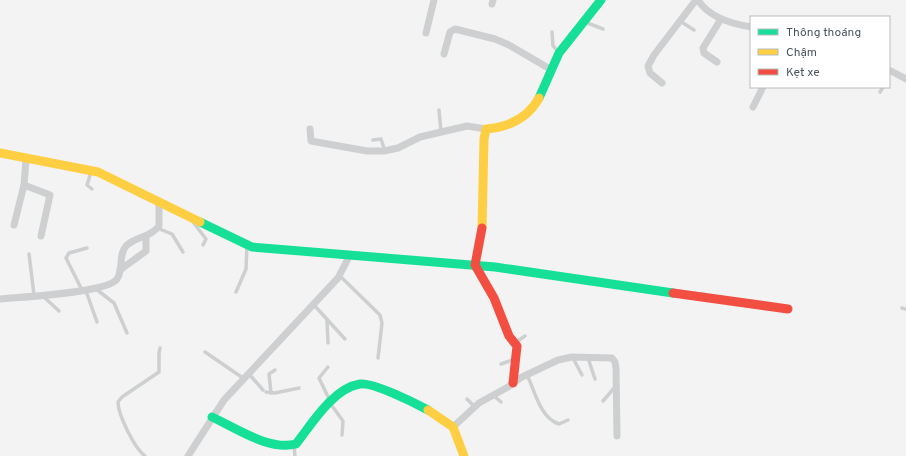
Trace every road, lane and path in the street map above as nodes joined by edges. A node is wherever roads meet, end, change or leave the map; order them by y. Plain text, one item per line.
1 (434, 0) edge
2 (601, 0) edge
3 (697, 0) edge
4 (721, 20) junction
5 (680, 21) junction
6 (585, 22) junction
7 (750, 27) edge
8 (604, 29) dead end
9 (694, 30) dead end
10 (552, 32) dead end
11 (426, 33) dead end
12 (560, 52) junction
13 (444, 54) dead end
14 (717, 62) dead end
15 (550, 69) junction
16 (890, 71) edge
17 (906, 79) edge
18 (662, 83) dead end
19 (762, 88) edge
20 (882, 88) edge
21 (880, 92) dead end
22 (753, 107) dead end
23 (439, 110) dead end
24 (310, 129) dead end
25 (486, 129) junction
26 (441, 133) junction
27 (373, 140) dead end
28 (385, 151) junction
29 (0, 153) edge
30 (26, 160) junction
31 (91, 171) junction
32 (24, 185) junction
33 (92, 190) dead end
34 (159, 201) junction
35 (188, 215) junction
36 (14, 225) dead end
37 (158, 228) junction
38 (41, 236) dead end
39 (146, 236) junction
40 (247, 245) junction
41 (203, 246) dead end
42 (87, 248) dead end
43 (183, 252) dead end
44 (29, 254) dead end
45 (350, 255) junction
46 (475, 265) junction
47 (120, 270) junction
48 (339, 275) junction
49 (96, 288) junction
50 (84, 292) junction
51 (236, 292) dead end
52 (42, 294) junction
53 (34, 295) junction
54 (0, 300) edge
55 (313, 304) junction
56 (788, 309) dead end
57 (58, 311) dead end
58 (327, 319) junction
59 (97, 322) dead end
60 (127, 333) dead end
61 (525, 336) dead end
62 (345, 339) dead end
63 (515, 343) junction
64 (328, 344) dead end
65 (160, 348) dead end
66 (205, 352) dead end
67 (572, 357) junction
68 (588, 357) junction
69 (378, 358) dead end
70 (516, 359) junction
71 (501, 364) dead end
72 (328, 368) dead end
73 (275, 370) dead end
74 (527, 375) junction
75 (582, 375) dead end
76 (246, 376) junction
77 (595, 379) dead end
78 (513, 383) junction
79 (615, 387) junction
80 (299, 388) dead end
81 (271, 393) junction
82 (494, 395) junction
83 (467, 399) dead end
84 (330, 401) junction
85 (603, 401) dead end
86 (501, 402) dead end
87 (475, 407) junction
88 (212, 418) junction
89 (568, 420) dead end
90 (453, 427) junction
91 (342, 435) dead end
92 (617, 436) dead end
93 (294, 446) junction
94 (145, 456) edge
95 (188, 456) edge
96 (295, 456) edge
97 (464, 456) edge

1 - 11 street
2 - 6 street
3 - 4 street
3 - 5 street
4 - 7 street
4 - 14 street
5 - 9 lane
5 - 18 street
6 - 8 lane
6 - 12 street
10 - 12 lane
12 - 15 street
13 - 15 street
15 - 25 street
16 - 17 street
19 - 22 street
20 - 21 lane
23 - 26 lane
24 - 28 street
25 - 26 street
25 - 46 street
26 - 28 street
27 - 28 lane
29 - 30 street
30 - 31 street
30 - 32 street
31 - 33 lane
31 - 34 street
32 - 36 street
32 - 38 street
34 - 35 street
34 - 37 street
35 - 40 street
35 - 41 lane
37 - 39 street
37 - 43 lane
39 - 47 street
39 - 47 street
40 - 45 street
40 - 51 lane
42 - 50 lane
44 - 53 lane
45 - 46 street
45 - 48 street
46 - 56 street
46 - 63 street
47 - 49 street
48 - 55 street
48 - 69 lane
49 - 50 street
49 - 60 lane
50 - 52 street
50 - 59 lane
52 - 53 street
52 - 57 lane
53 - 54 street
55 - 58 lane
55 - 76 street
58 - 62 lane
58 - 64 lane
61 - 63 lane
63 - 70 street
65 - 94 lane
66 - 76 lane
67 - 68 street
67 - 74 street
67 - 75 lane
68 - 77 lane
68 - 79 street
70 - 71 lane
70 - 78 street
72 - 84 lane
73 - 81 lane
74 - 78 street
74 - 89 lane
76 - 81 lane
76 - 88 street
78 - 82 street
79 - 85 lane
79 - 92 street
80 - 81 lane
82 - 86 lane
82 - 87 street
83 - 87 lane
84 - 90 street
84 - 91 lane
84 - 93 street
87 - 90 street
88 - 93 street
88 - 95 street
90 - 97 street
93 - 96 lane

